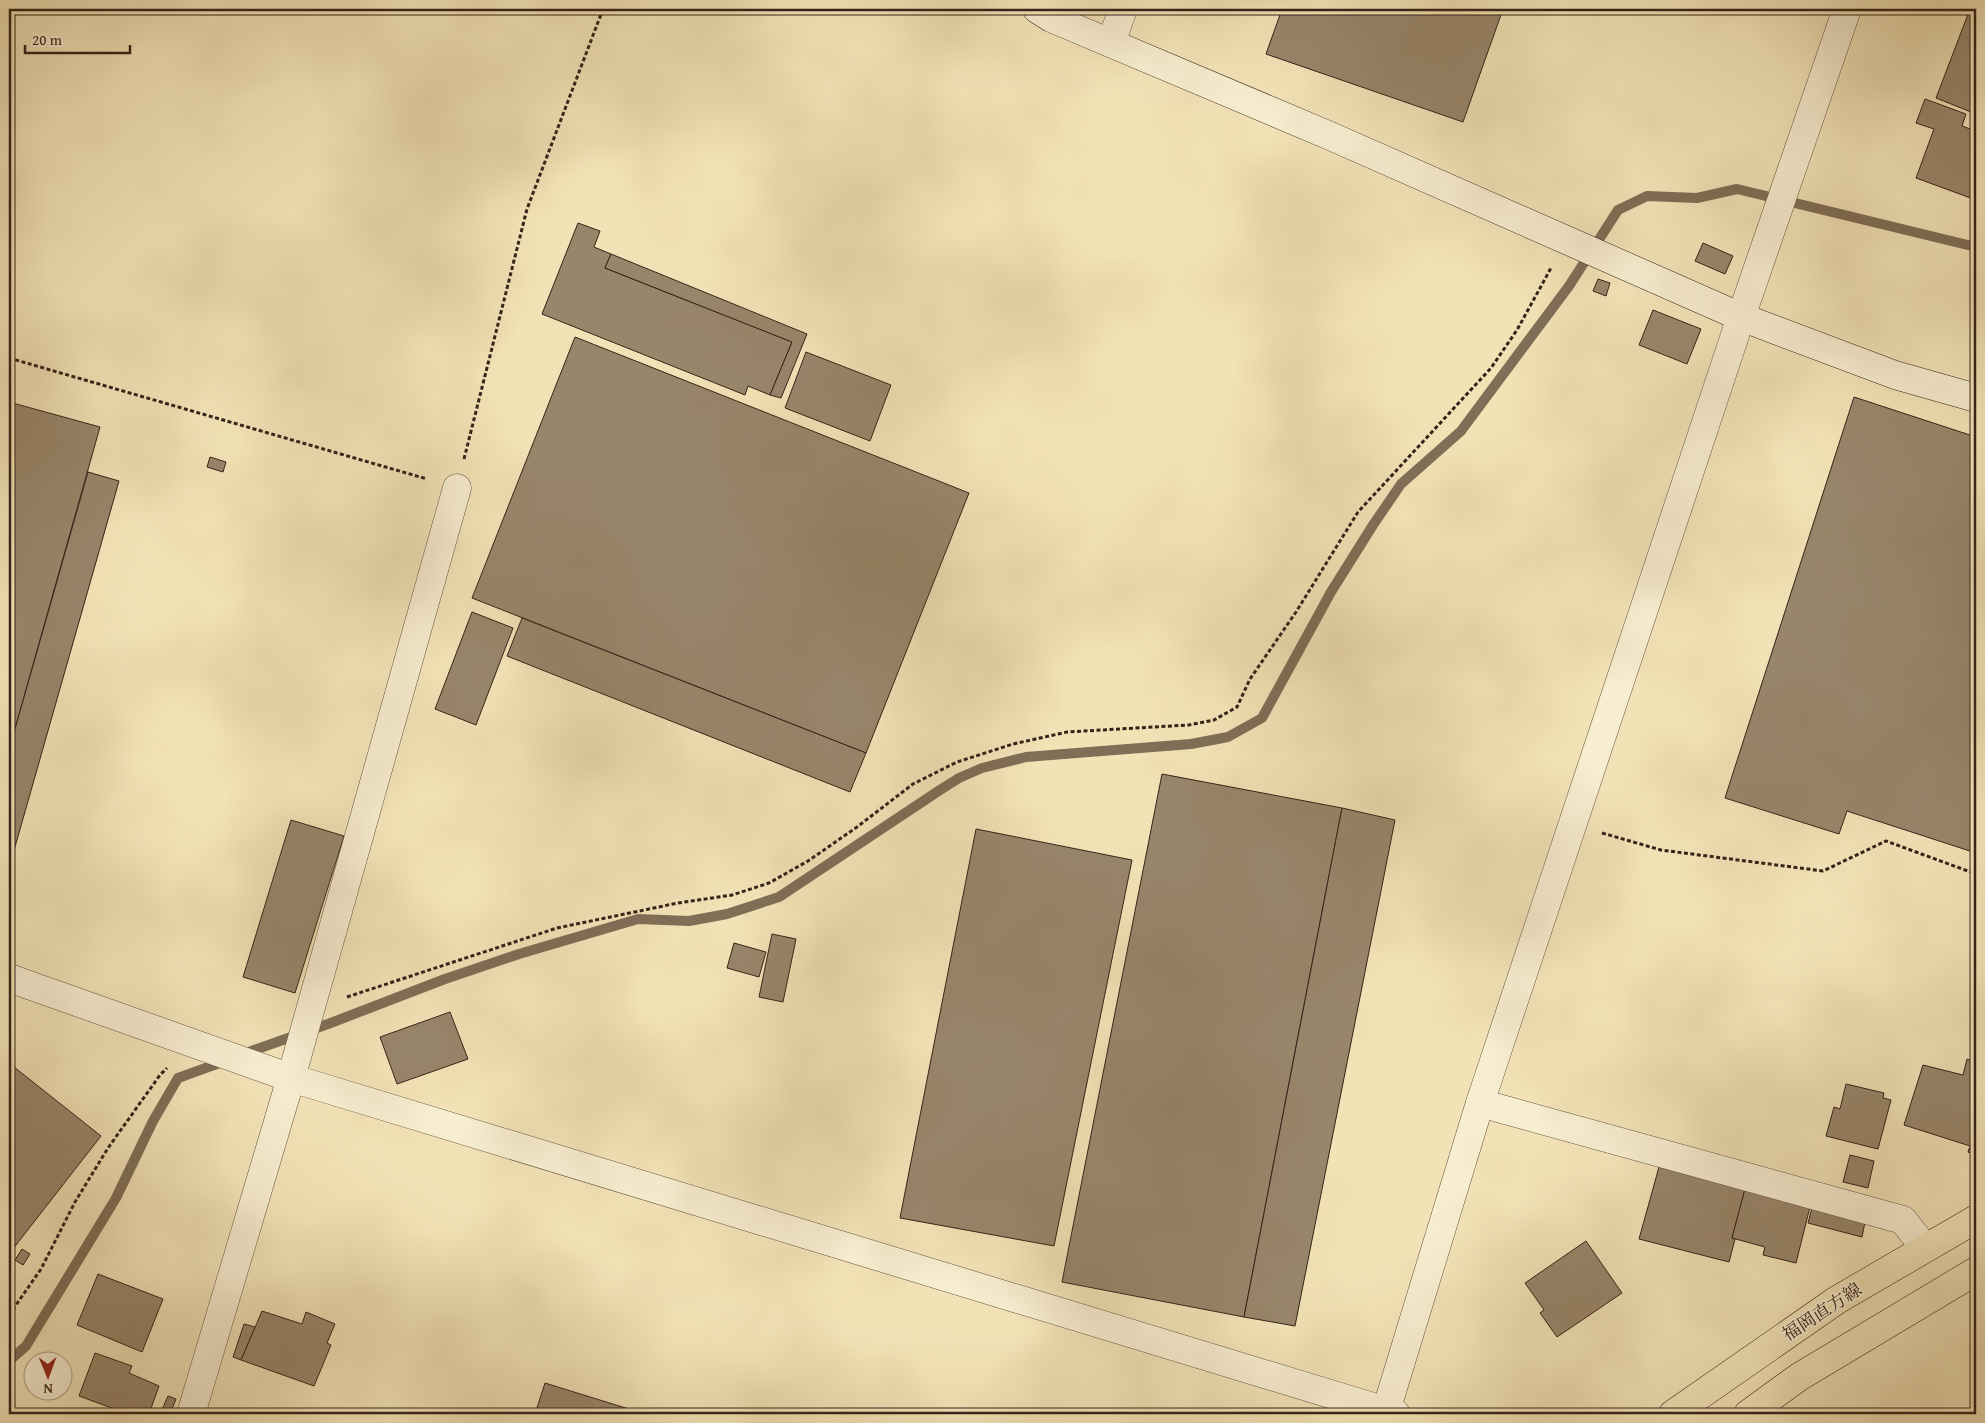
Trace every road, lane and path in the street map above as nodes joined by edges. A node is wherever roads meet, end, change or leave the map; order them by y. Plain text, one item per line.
1 (603, 9) edge
2 (1037, 9) edge
3 (1123, 9) edge
4 (1848, 9) edge
5 (1111, 43) junction
6 (1564, 239) junction
7 (1741, 317) junction
8 (9, 358) edge
9 (1976, 398) edge
10 (457, 488) junction
11 (1573, 825) junction
12 (1976, 874) edge
13 (9, 978) edge
14 (311, 1009) junction
15 (193, 1043) junction
16 (292, 1078) junction
17 (1480, 1103) junction
18 (1976, 1219) edge
19 (1925, 1248) junction
20 (1976, 1271) edge
21 (9, 1315) edge
22 (1389, 1413) edge
23 (191, 1414) edge
24 (1673, 1414) edge
25 (1748, 1414) edge

1 - 10 path
2 - 5 street
3 - 5 street
4 - 7 street
5 - 6 street
6 - 7 street
6 - 14 path
7 - 9 street
7 - 11 street
8 - 10 path
10 - 14 street
11 - 12 path
11 - 17 street
13 - 15 street
14 - 16 street
15 - 16 street
15 - 21 path
16 - 22 street
16 - 23 street
17 - 19 street
17 - 22 street
18 - 19 main road, 福岡直方線
19 - 24 main road, 福岡直方線
20 - 25 main road

